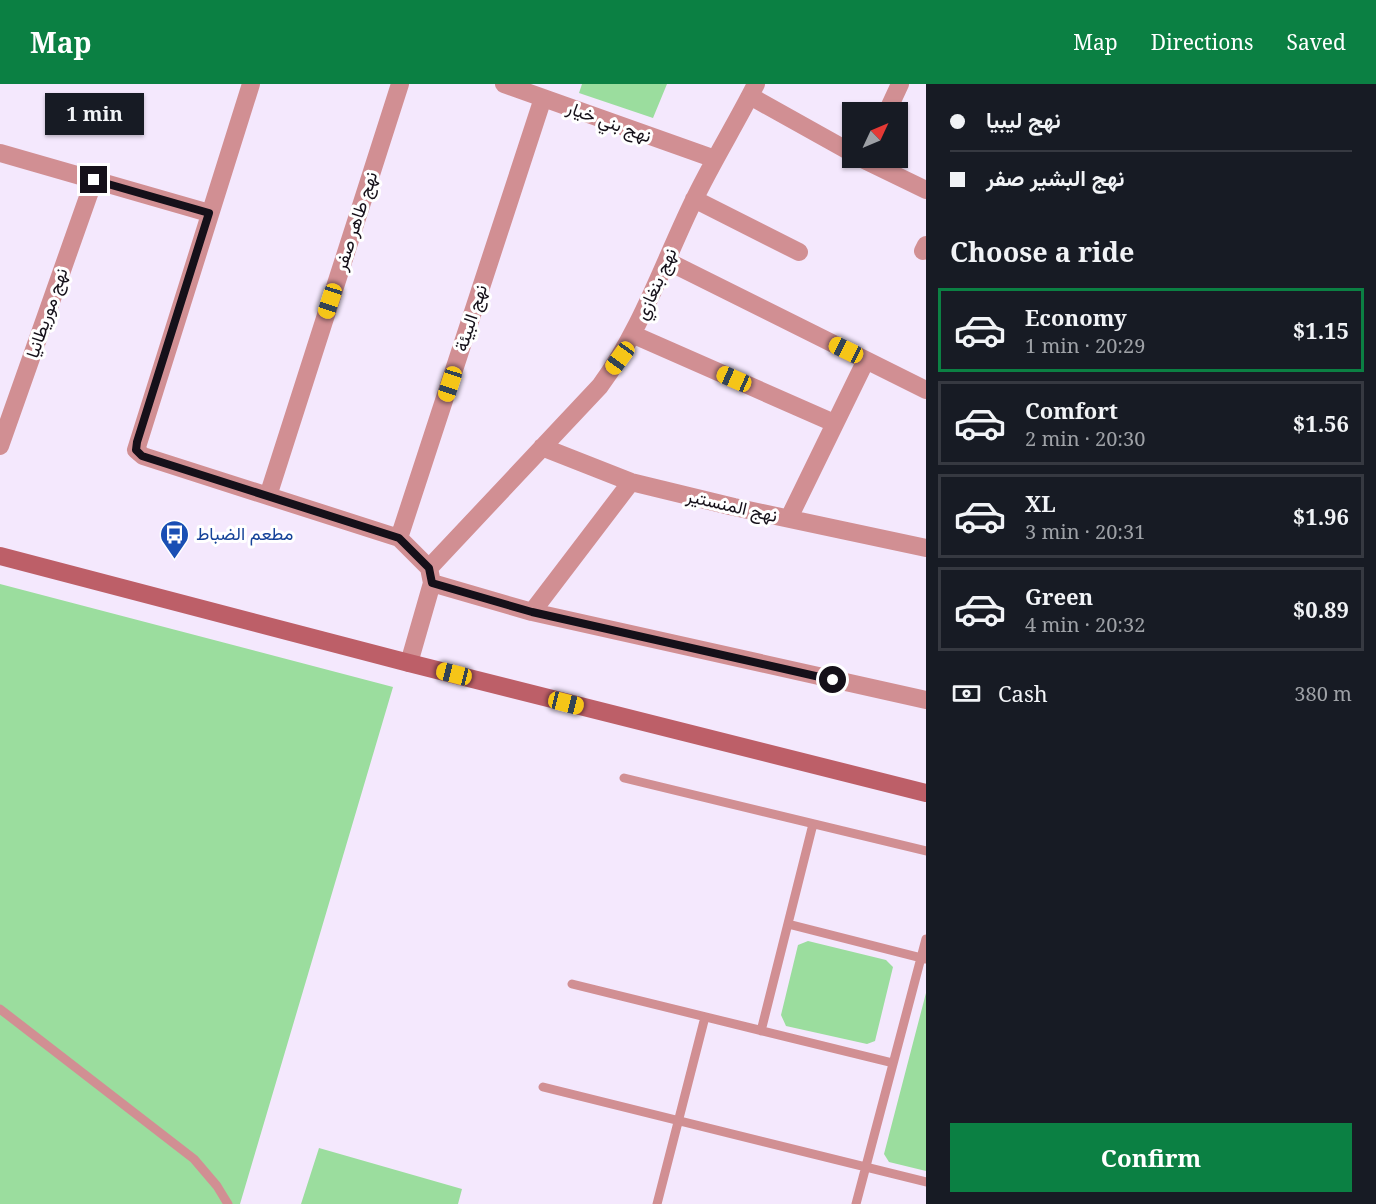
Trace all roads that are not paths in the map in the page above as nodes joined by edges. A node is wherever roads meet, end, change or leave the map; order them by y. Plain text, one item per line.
1 (251, 84) edge
2 (400, 84) edge
3 (504, 84) edge
4 (900, 84) edge
5 (753, 90) edge
6 (543, 98) junction
7 (892, 102) edge
8 (842, 146) edge
9 (0, 153) edge
10 (715, 159) junction
11 (882, 168) edge
12 (94, 180) junction
13 (926, 190) edge
14 (694, 200) junction
15 (209, 213) junction
16 (799, 252) dead end
17 (667, 261) junction
18 (634, 335) junction
19 (866, 360) junction
20 (926, 390) edge
21 (834, 423) junction
22 (0, 446) edge
23 (542, 447) junction
24 (631, 482) junction
25 (268, 495) junction
26 (789, 518) junction
27 (399, 538) junction
28 (926, 548) edge
29 (0, 556) edge
30 (430, 576) junction
31 (532, 612) junction
32 (409, 663) junction
33 (926, 700) edge
34 (624, 778) dead end
35 (926, 793) edge
36 (813, 824) junction
37 (926, 851) edge
38 (788, 924) junction
39 (926, 939) edge
40 (924, 958) edge
41 (572, 984) dead end
42 (0, 1009) edge
43 (705, 1017) junction
44 (761, 1031) junction
45 (893, 1063) junction
46 (543, 1088) dead end
47 (678, 1121) junction
48 (866, 1167) junction
49 (926, 1182) edge
50 (228, 1204) edge
51 (657, 1204) edge
52 (856, 1204) edge

1 - 15 street
2 - 25 street, نهج طاهر صفر
3 - 6 street, نهج بني خيار
4 - 7 street
5 - 8 street
5 - 10 street, نهج بنغازي
6 - 10 street, نهج بني خيار
6 - 27 street, نهج البيئة
9 - 12 street
10 - 14 street, نهج بنغازي
11 - 13 street
12 - 15 street
12 - 22 street, نهج موريطانيا
14 - 16 street
14 - 17 street, نهج بنغازي
15 - 25 street
17 - 18 street, نهج بنغازي
17 - 19 street
18 - 21 street
18 - 23 street, نهج بنغازي
19 - 20 street
19 - 21 street
21 - 26 street
23 - 24 street, نهج المنستير
23 - 30 street, نهج بنغازي
24 - 26 street, نهج المنستير
24 - 31 street
25 - 27 street
26 - 28 street, نهج المنستير
27 - 30 street
29 - 32 street
30 - 31 street
30 - 32 street, نهج بنغازي
31 - 33 street
32 - 35 street
34 - 36 lane
36 - 37 lane
36 - 38 lane
38 - 40 lane
38 - 44 lane
39 - 40 lane
40 - 45 lane
41 - 43 lane
42 - 50 lane
43 - 44 lane
43 - 47 lane
44 - 45 lane
45 - 48 lane
46 - 47 lane
47 - 48 lane
47 - 51 lane
48 - 49 lane
48 - 52 lane

